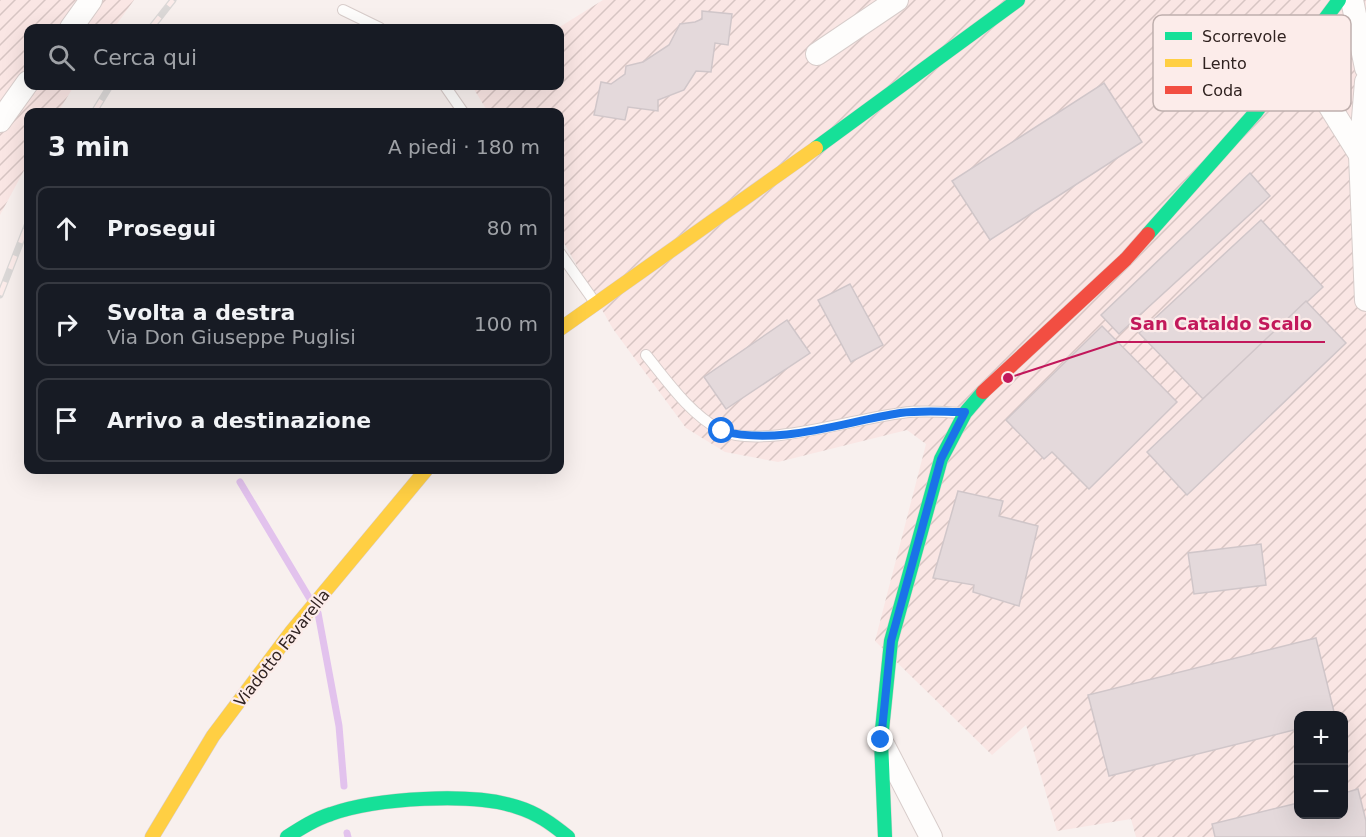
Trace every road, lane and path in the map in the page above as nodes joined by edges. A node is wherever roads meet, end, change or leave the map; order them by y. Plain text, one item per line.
1 (91, 0) edge
2 (897, 0) edge
3 (1018, 0) edge
4 (1339, 0) edge
5 (1352, 0) edge
6 (343, 10) dead end
7 (1328, 15) edge
8 (74, 24) edge
9 (372, 24) edge
10 (817, 54) dead end
11 (1366, 68) edge
12 (1366, 82) edge
13 (24, 88) edge
14 (448, 90) edge
15 (460, 108) edge
16 (1257, 111) edge
17 (1333, 111) edge
18 (0, 121) edge
19 (1360, 155) junction
20 (564, 259) edge
21 (1366, 300) edge
22 (595, 303) junction
23 (564, 326) edge
24 (646, 355) dead end
25 (965, 412) junction
26 (423, 474) edge
27 (881, 740) junction
28 (335, 811) junction
29 (152, 837) edge
30 (287, 837) edge
31 (313, 837) edge
32 (568, 837) edge
33 (885, 837) edge
34 (931, 837) edge

1 - 8 street
2 - 10 street
3 - 22 street
4 - 7 street
5 - 11 street
6 - 9 lane
12 - 19 street
13 - 18 street
14 - 15 lane
16 - 25 street
17 - 19 street
19 - 21 street
20 - 22 lane
22 - 23 street
24 - 25 lane
25 - 27 street
26 - 29 street, Viadotto Favarella
27 - 33 street
27 - 34 street
28 - 30 street
28 - 31 street
28 - 32 street

